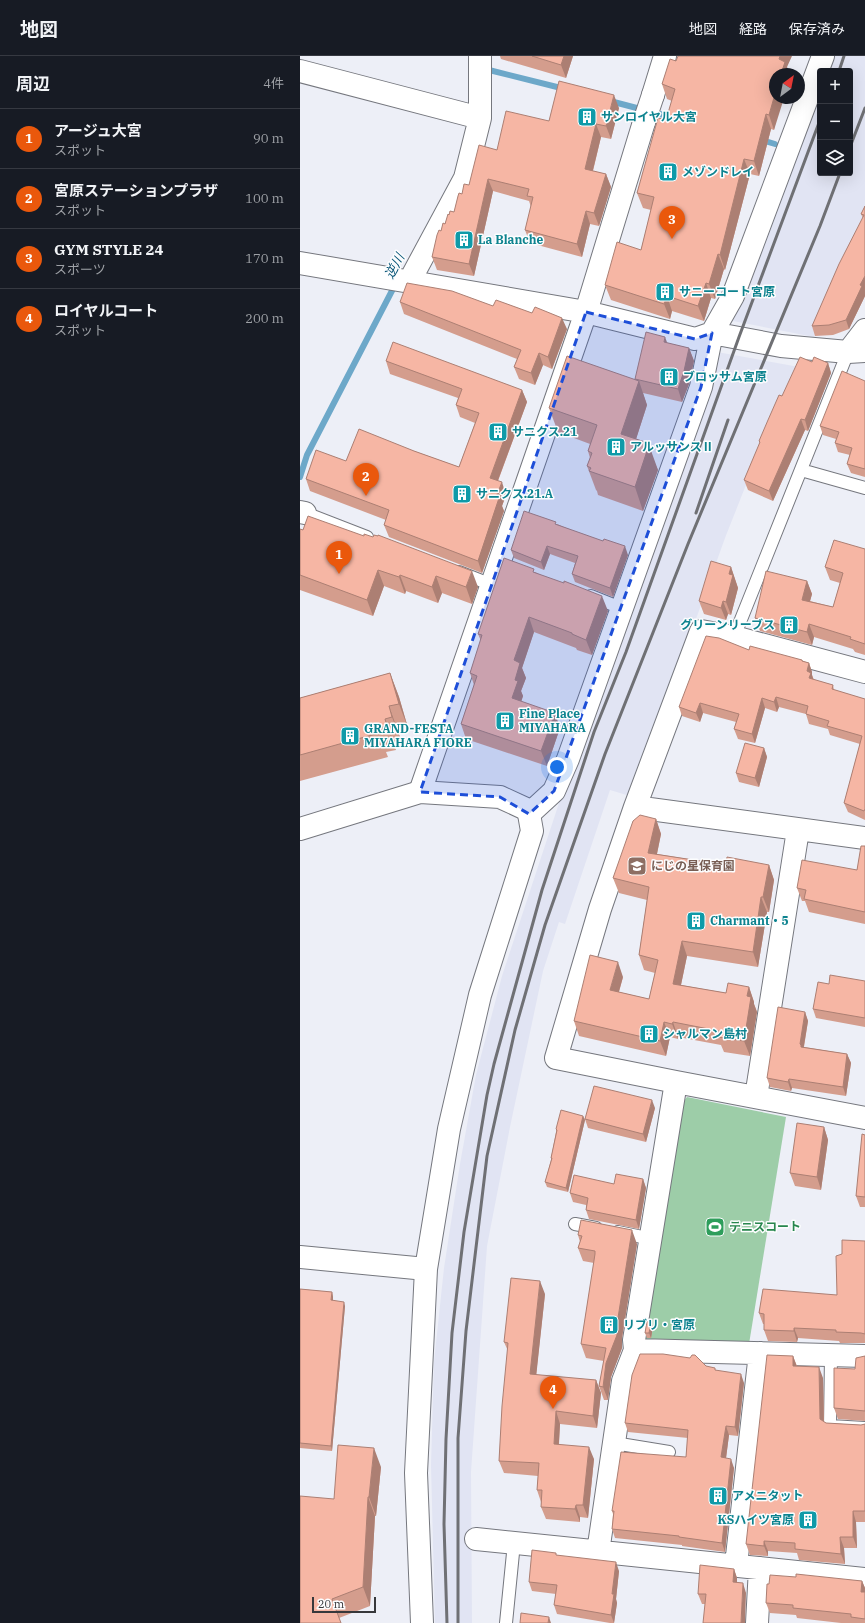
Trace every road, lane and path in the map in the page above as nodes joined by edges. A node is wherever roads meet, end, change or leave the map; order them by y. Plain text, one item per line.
1 (665, 56) edge
2 (823, 56) edge
3 (480, 65) edge
4 (300, 71) edge
5 (479, 118) junction
6 (300, 263) edge
7 (402, 280) junction
8 (586, 312) junction
9 (865, 330) edge
10 (712, 333) junction
11 (857, 351) edge
12 (801, 470) junction
13 (865, 488) edge
14 (302, 513) edge
15 (377, 541) edge
16 (449, 568) edge
17 (492, 585) junction
18 (578, 592) edge
19 (621, 608) junction
20 (734, 637) junction
21 (865, 672) edge
22 (420, 792) junction
23 (635, 807) junction
24 (529, 814) junction
25 (300, 829) edge
26 (798, 830) junction
27 (865, 838) edge
28 (676, 1082) junction
29 (756, 1097) junction
30 (865, 1118) edge
31 (575, 1224) dead end
32 (652, 1239) junction
33 (300, 1257) edge
34 (426, 1269) junction
35 (635, 1350) junction
36 (760, 1353) junction
37 (831, 1355) junction
38 (865, 1356) edge
39 (865, 1428) edge
40 (614, 1443) junction
41 (669, 1452) dead end
42 (476, 1540) dead end
43 (514, 1543) junction
44 (598, 1552) junction
45 (736, 1565) junction
46 (760, 1568) junction
47 (865, 1579) edge
48 (422, 1623) edge
49 (506, 1623) edge
50 (757, 1623) edge

1 - 8 street
2 - 10 street
3 - 5 street
4 - 5 street
5 - 7 street
6 - 7 street
7 - 8 street
8 - 10 street
8 - 17 street
9 - 11 street
10 - 11 street
10 - 19 street
11 - 12 lane
12 - 13 lane
12 - 20 lane
14 - 15 lane
16 - 17 lane
17 - 22 street
18 - 19 lane
19 - 24 street
20 - 21 street
20 - 23 street
22 - 24 street
22 - 25 street
23 - 26 street
23 - 28 street
24 - 34 street
26 - 27 street
26 - 29 street
28 - 29 street
28 - 32 street
29 - 30 street
31 - 32 lane
32 - 35 street
33 - 34 street
34 - 48 street
35 - 36 street
35 - 40 street
36 - 37 street
36 - 45 street
37 - 38 street
37 - 39 lane
40 - 41 lane
40 - 44 street
42 - 43 street
43 - 44 street
43 - 49 lane
44 - 45 street
45 - 46 street
46 - 47 street
46 - 50 street

